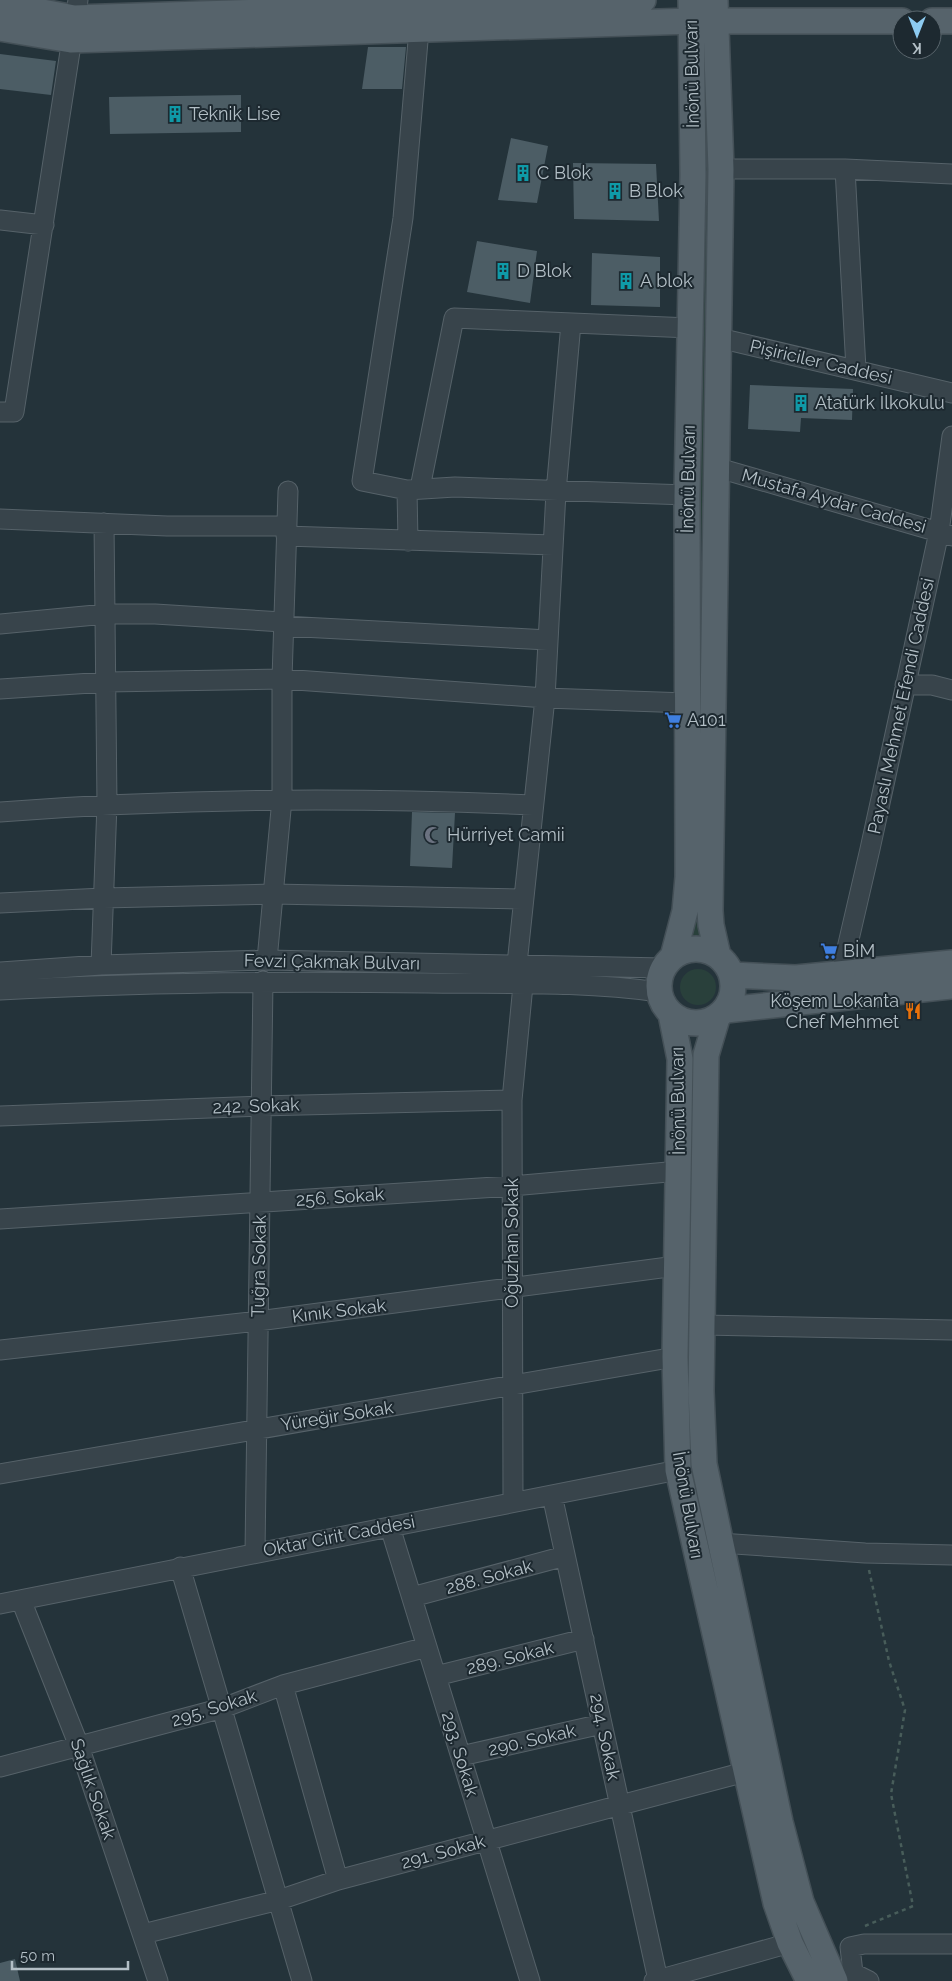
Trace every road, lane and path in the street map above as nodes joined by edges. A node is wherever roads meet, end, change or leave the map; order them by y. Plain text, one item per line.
1 (644, 0) edge
2 (0, 4) edge
3 (716, 10) edge
4 (691, 11) edge
5 (74, 19) edge
6 (771, 21) junction
7 (892, 21) edge
8 (0, 28) edge
9 (419, 30) junction
10 (718, 72) junction
11 (721, 169) junction
12 (845, 169) junction
13 (952, 174) edge
14 (0, 220) edge
15 (44, 225) junction
16 (571, 323) junction
17 (690, 328) junction
18 (719, 338) junction
19 (856, 369) junction
20 (952, 393) edge
21 (0, 412) edge
22 (952, 436) edge
23 (716, 467) junction
24 (414, 489) junction
25 (288, 491) dead end
26 (556, 492) junction
27 (687, 495) junction
28 (0, 519) edge
29 (104, 523) junction
30 (287, 531) junction
31 (946, 534) edge
32 (408, 541) junction
33 (554, 545) junction
34 (106, 614) junction
35 (0, 624) edge
36 (283, 624) junction
37 (548, 640) junction
38 (282, 679) junction
39 (108, 682) junction
40 (905, 685) junction
41 (0, 689) edge
42 (952, 690) edge
43 (545, 698) junction
44 (687, 703) junction
45 (282, 799) junction
46 (107, 804) junction
47 (533, 805) junction
48 (0, 812) edge
49 (273, 894) junction
50 (103, 898) junction
51 (523, 899) junction
52 (0, 903) edge
53 (267, 960) junction
54 (668, 962) junction
55 (952, 963) edge
56 (517, 964) junction
57 (101, 965) junction
58 (725, 966) junction
59 (0, 972) edge
60 (840, 974) junction
61 (263, 981) junction
62 (523, 985) junction
63 (952, 986) edge
64 (0, 990) edge
65 (659, 992) junction
66 (671, 1014) junction
67 (721, 1014) junction
68 (512, 1100) junction
69 (260, 1106) junction
70 (0, 1116) edge
71 (679, 1172) junction
72 (512, 1186) junction
73 (260, 1202) junction
74 (0, 1219) edge
75 (676, 1266) junction
76 (512, 1289) junction
77 (258, 1321) junction
78 (703, 1326) junction
79 (952, 1330) edge
80 (0, 1350) edge
81 (675, 1357) junction
82 (513, 1387) junction
83 (257, 1429) junction
84 (678, 1470) junction
85 (0, 1474) edge
86 (552, 1495) junction
87 (513, 1502) junction
88 (390, 1527) junction
89 (720, 1543) junction
90 (255, 1552) junction
91 (865, 1553) junction
92 (952, 1555) edge
93 (566, 1556) junction
94 (180, 1567) junction
95 (412, 1597) junction
96 (21, 1600) junction
97 (0, 1604) edge
98 (584, 1639) junction
99 (427, 1647) junction
100 (436, 1676) junction
101 (283, 1685) junction
102 (223, 1708) junction
103 (602, 1724) junction
104 (79, 1746) junction
105 (461, 1756) junction
106 (0, 1768) edge
107 (745, 1772) junction
108 (620, 1805) junction
109 (486, 1841) junction
110 (338, 1880) junction
111 (279, 1900) junction
112 (142, 1934) junction
113 (790, 1943) junction
114 (952, 1944) edge
115 (850, 1947) junction
116 (656, 1980) edge
117 (158, 1981) edge
118 (302, 1981) edge
119 (530, 1981) edge
120 (809, 1981) edge
121 (835, 1981) edge
122 (869, 1981) edge

1 - 5 main road
2 - 5 main road
3 - 4 main road
3 - 6 main road
3 - 10 main road
4 - 9 main road
4 - 17 main road, İnönü Bulvarı
5 - 8 main road
5 - 9 main road
5 - 15 street
6 - 7 main road
6 - 10 main road
9 - 24 street
10 - 11 main road
11 - 12 street
11 - 18 main road
12 - 13 street
12 - 19 street
14 - 15 street
15 - 21 street
16 - 17 street
16 - 24 street
16 - 26 street
17 - 27 main road, İnönü Bulvarı
18 - 19 street, Pişiriciler Caddesi
18 - 23 main road
19 - 20 street, Pişiriciler Caddesi
22 - 31 street, Payaslı Mehmet Efendi Caddesi
23 - 31 street, Mustafa Aydar Caddesi
23 - 58 main road
24 - 26 street
24 - 32 street
25 - 30 street
26 - 27 street
26 - 33 street
27 - 44 main road, İnönü Bulvarı
28 - 29 street
29 - 30 street
29 - 34 street
30 - 32 street
30 - 36 street
31 - 40 street, Payaslı Mehmet Efendi Caddesi
32 - 33 street
33 - 37 street
34 - 35 street
34 - 36 street
34 - 39 street
36 - 37 street
36 - 38 street
37 - 43 street
38 - 39 street
38 - 43 street
38 - 45 street
39 - 41 street
39 - 46 street
40 - 42 street
40 - 60 street, Payaslı Mehmet Efendi Caddesi
43 - 44 street
43 - 47 street
44 - 54 main road, İnönü Bulvarı
45 - 46 street
45 - 47 street
45 - 49 street
46 - 48 street
46 - 50 street
47 - 51 street
49 - 50 street
49 - 51 street
49 - 53 street
50 - 52 street
50 - 57 street
51 - 56 street
53 - 56 street, Fevzi Çakmak Bulvarı
53 - 57 street, Fevzi Çakmak Bulvarı
54 - 56 street, Fevzi Çakmak Bulvarı
54 - 58 main road
54 - 65 main road
55 - 60 main road
57 - 59 street, Fevzi Çakmak Bulvarı
58 - 60 main road
58 - 67 main road
61 - 62 street, Fevzi Çakmak Bulvarı
61 - 64 street, Fevzi Çakmak Bulvarı
61 - 69 street, Tuğra Sokak
62 - 65 street, Fevzi Çakmak Bulvarı
62 - 68 street, Oğuzhan Sokak
63 - 67 main road
65 - 66 main road
66 - 67 main road
66 - 71 main road, İnönü Bulvarı
67 - 78 main road, İnönü Bulvarı
68 - 69 street, 242. Sokak
68 - 72 street, Oğuzhan Sokak
69 - 70 street, 242. Sokak
69 - 73 street, Tuğra Sokak
71 - 72 street, 256. Sokak
71 - 75 main road, İnönü Bulvarı
72 - 73 street, 256. Sokak
72 - 76 street, Oğuzhan Sokak
73 - 74 street, 256. Sokak
73 - 77 street, Tuğra Sokak
75 - 76 street, Kınık Sokak
75 - 81 main road, İnönü Bulvarı
76 - 77 street, Kınık Sokak
76 - 82 street, Oğuzhan Sokak
77 - 80 street, Kınık Sokak
77 - 83 street, Tuğra Sokak
78 - 79 street
78 - 89 main road, İnönü Bulvarı
81 - 82 street, Yüreğir Sokak
81 - 84 main road, İnönü Bulvarı
82 - 83 street, Yüreğir Sokak
82 - 87 street, Oğuzhan Sokak
83 - 85 street, Yüreğir Sokak
83 - 90 street, Tuğra Sokak
84 - 86 street, Oktar Cirit Caddesi
84 - 107 main road, İnönü Bulvarı
86 - 87 street, Oktar Cirit Caddesi
86 - 93 street, 294. Sokak
87 - 88 street, Oktar Cirit Caddesi
88 - 90 street, Oktar Cirit Caddesi
88 - 95 street, 293. Sokak
89 - 91 street
89 - 121 main road, İnönü Bulvarı
90 - 94 street, Oktar Cirit Caddesi
91 - 92 street
91 - 115 path
93 - 95 street, 288. Sokak
93 - 98 street, 294. Sokak
94 - 96 street, Oktar Cirit Caddesi
94 - 102 street
95 - 99 street, 293. Sokak
96 - 97 street, Oktar Cirit Caddesi
96 - 104 street, Sağlık Sokak
98 - 100 street, 289. Sokak
98 - 103 street, 294. Sokak
99 - 100 street, 293. Sokak
99 - 101 street, 295. Sokak
100 - 105 street, 293. Sokak
101 - 102 street, 295. Sokak
101 - 110 street
102 - 104 street, 295. Sokak
102 - 111 street
103 - 105 street, 290. Sokak
103 - 108 street, 294. Sokak
104 - 106 street, 295. Sokak
104 - 112 street, Sağlık Sokak
105 - 109 street, 293. Sokak
107 - 108 street, 291. Sokak
107 - 113 main road, İnönü Bulvarı
108 - 109 street, 291. Sokak
108 - 116 street, 294. Sokak
109 - 110 street, 291. Sokak
109 - 119 street, 293. Sokak
110 - 111 street, 291. Sokak
111 - 112 street, 291. Sokak
111 - 118 street
112 - 117 street, Sağlık Sokak
113 - 116 street
113 - 120 main road, İnönü Bulvarı
114 - 115 street
115 - 122 street

